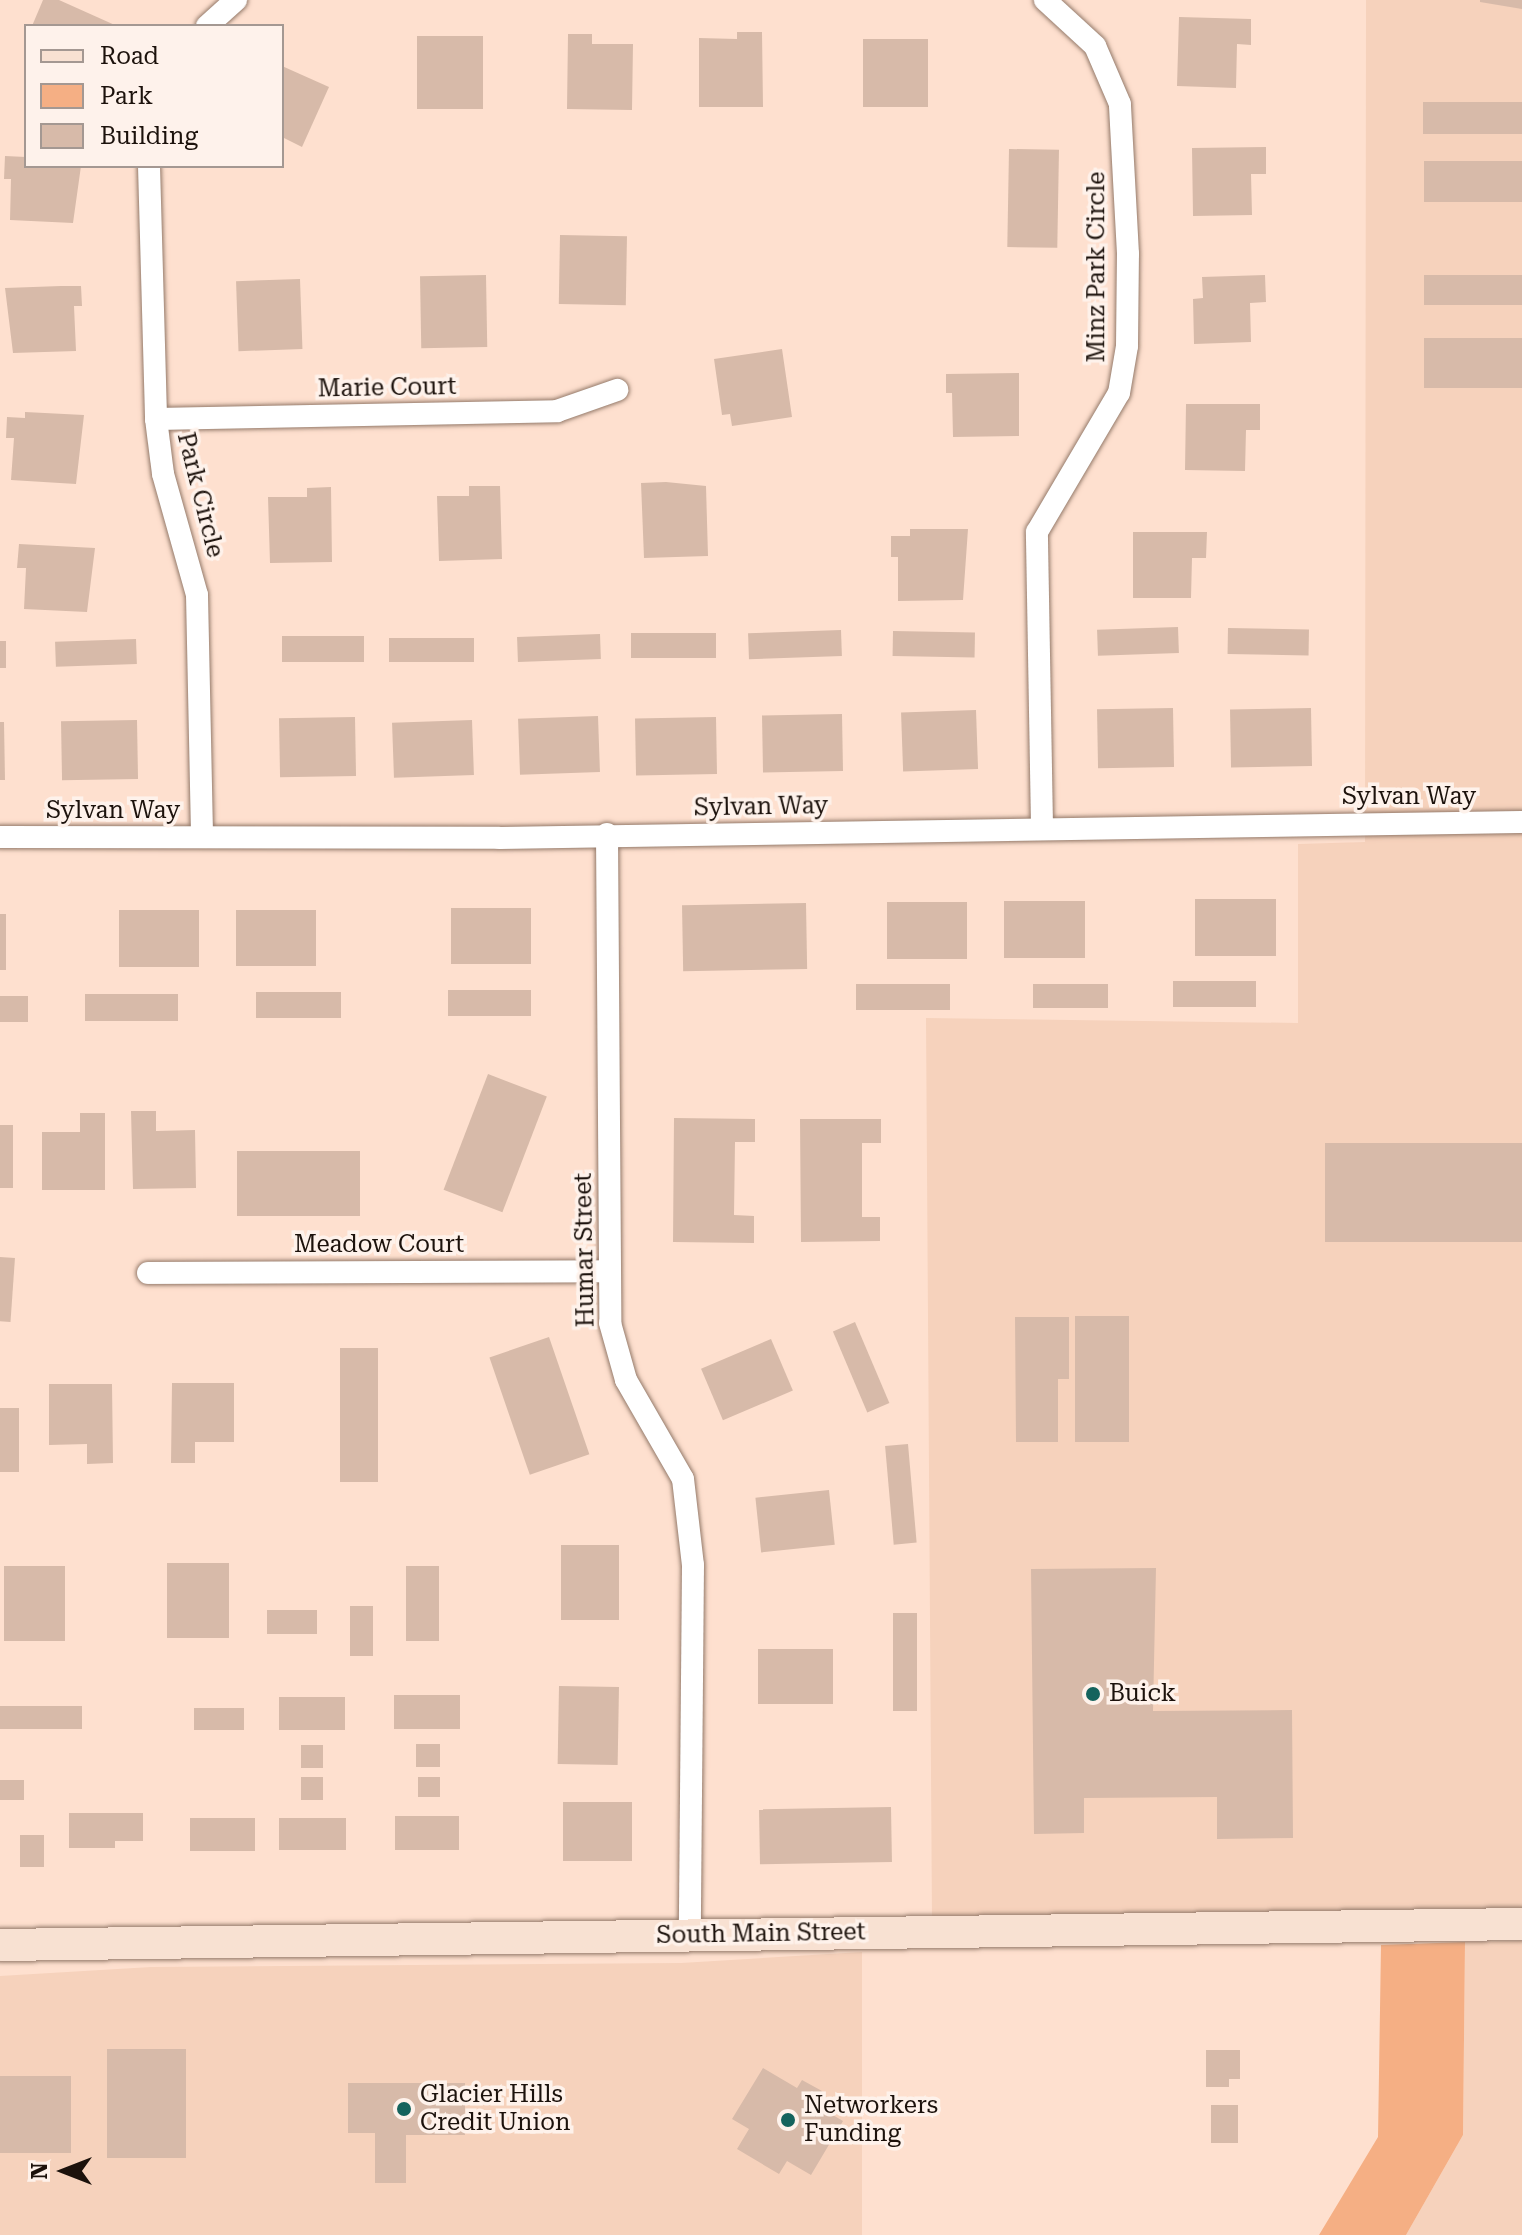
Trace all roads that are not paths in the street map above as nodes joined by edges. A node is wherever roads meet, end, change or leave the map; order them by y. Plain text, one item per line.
1 (236, 0) edge
2 (1045, 0) edge
3 (209, 24) edge
4 (149, 168) edge
5 (617, 390) dead end
6 (156, 419) junction
7 (1522, 822) edge
8 (1042, 826) junction
9 (607, 834) junction
10 (0, 837) edge
11 (202, 837) junction
12 (609, 1271) junction
13 (148, 1273) dead end
14 (1522, 1924) edge
15 (690, 1934) junction
16 (0, 1945) edge

1 - 3 street
2 - 8 street, Minz Park Circle
4 - 6 street, Park Circle
5 - 6 street, Marie Court
6 - 11 street, Park Circle
7 - 8 street, Sylvan Way
8 - 9 street, Sylvan Way
9 - 11 street, Sylvan Way
9 - 12 street, Humar Street
10 - 11 street, Sylvan Way
12 - 13 street, Meadow Court
12 - 15 street, Humar Street
14 - 15 main road, South Main Street
15 - 16 main road, South Main Street

